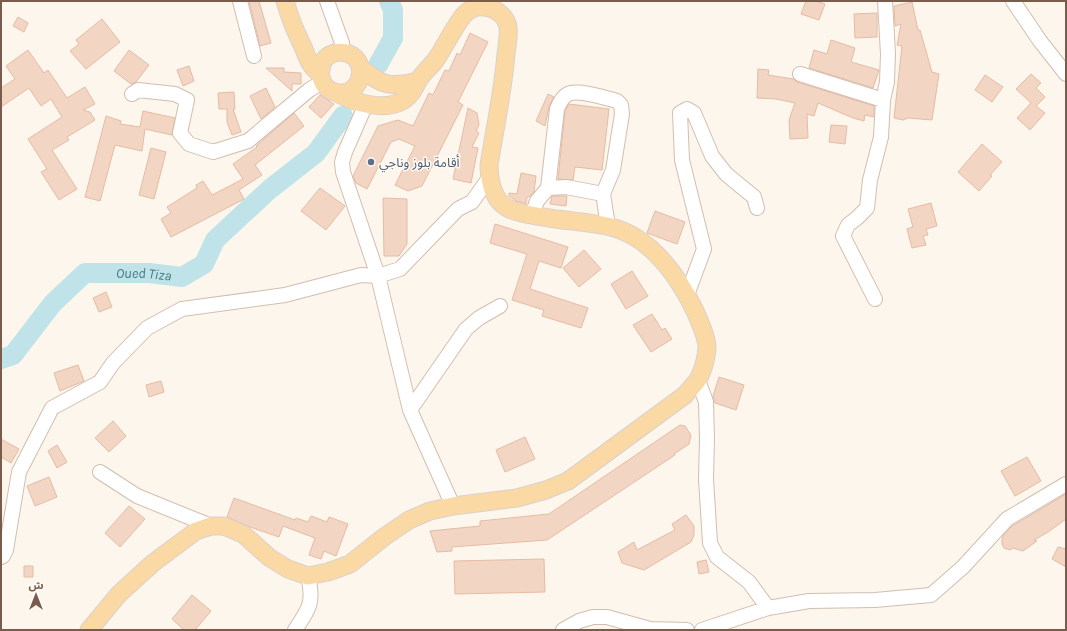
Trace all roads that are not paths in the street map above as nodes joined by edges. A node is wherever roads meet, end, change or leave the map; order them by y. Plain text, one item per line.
1 (240, 1) edge
2 (285, 1) edge
3 (327, 1) edge
4 (885, 1) edge
5 (1013, 1) edge
6 (496, 5) edge
7 (304, 49) junction
8 (337, 53) junction
9 (254, 56) dead end
10 (360, 67) junction
11 (800, 74) dead end
12 (1066, 74) edge
13 (321, 78) junction
14 (418, 81) junction
15 (337, 93) junction
16 (132, 94) dead end
17 (883, 100) junction
18 (366, 104) junction
19 (489, 178) junction
20 (548, 188) junction
21 (603, 194) junction
22 (757, 208) dead end
23 (532, 215) junction
24 (608, 226) junction
25 (378, 276) junction
26 (687, 295) junction
27 (875, 299) dead end
28 (500, 306) dead end
29 (698, 380) junction
30 (410, 410) junction
31 (100, 472) dead end
32 (1066, 484) edge
33 (453, 506) junction
34 (211, 526) junction
35 (1, 557) edge
36 (308, 576) junction
37 (768, 608) junction
38 (89, 630) edge
39 (295, 630) edge
40 (562, 630) edge
41 (687, 630) edge
42 (702, 630) edge

1 - 9 street
2 - 7 main road
3 - 8 street
4 - 17 street
5 - 12 street
6 - 14 main road
6 - 19 main road
7 - 8 main road
7 - 13 main road
8 - 10 main road
8 - 13 main road
10 - 14 main road
10 - 15 main road
11 - 17 street
13 - 15 main road
13 - 16 street
14 - 18 main road
15 - 18 main road
17 - 27 street
18 - 25 street
19 - 23 main road
19 - 25 street
20 - 21 street
20 - 21 street
20 - 23 street
21 - 24 street
22 - 26 street
23 - 24 main road
24 - 26 main road
25 - 30 street
25 - 35 street
26 - 29 main road
28 - 30 street
29 - 33 main road
29 - 37 street
30 - 33 street
31 - 34 street
32 - 37 street
33 - 36 main road
34 - 36 main road
34 - 38 main road
36 - 39 street
37 - 42 street
40 - 41 street

